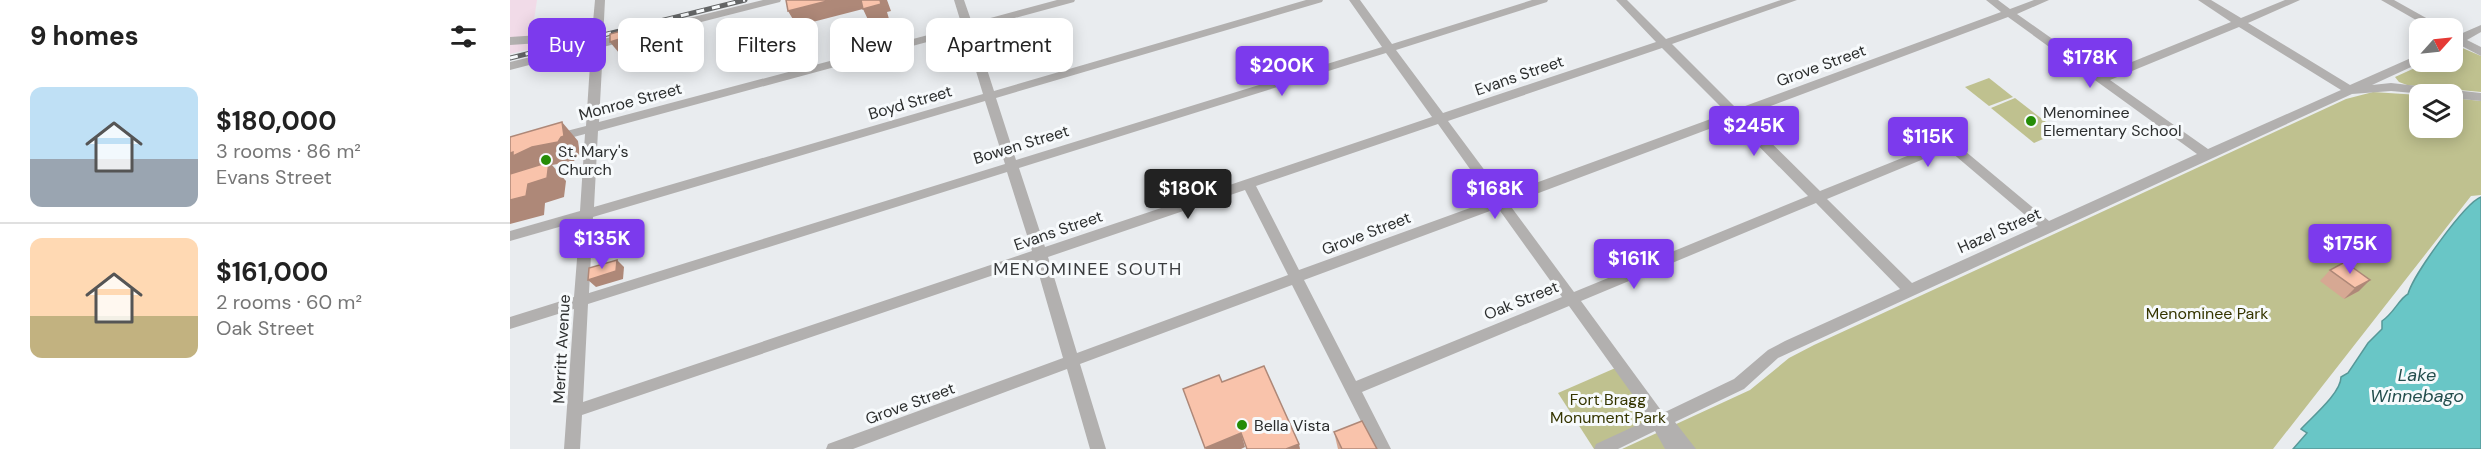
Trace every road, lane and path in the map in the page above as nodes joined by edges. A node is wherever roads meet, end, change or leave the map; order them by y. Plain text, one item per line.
1 (600, 0) edge
2 (776, 0) edge
3 (959, 0) edge
4 (1071, 0) edge
5 (1318, 0) edge
6 (1354, 0) edge
7 (1543, 0) edge
8 (1620, 0) edge
9 (1792, 0) edge
10 (1991, 0) edge
11 (2044, 0) edge
12 (2203, 0) edge
13 (2295, 0) edge
14 (2386, 0) edge
15 (2009, 13) junction
16 (598, 18) edge
17 (965, 18) edge
18 (1005, 18) edge
19 (2419, 18) edge
20 (2239, 23) junction
21 (2481, 28) edge
22 (2463, 35) edge
23 (926, 39) edge
24 (528, 40) edge
25 (510, 41) edge
26 (606, 43) edge
27 (1664, 43) junction
28 (2463, 43) edge
29 (1389, 48) junction
30 (2481, 52) edge
31 (528, 62) edge
32 (2409, 63) edge
33 (510, 66) edge
34 (595, 72) edge
35 (982, 72) edge
36 (2101, 79) junction
37 (2350, 90) junction
38 (989, 96) junction
39 (2481, 97) edge
40 (1734, 115) junction
41 (1441, 118) junction
42 (592, 128) junction
43 (541, 142) edge
44 (2206, 154) junction
45 (1013, 165) junction
46 (1248, 183) junction
47 (1816, 197) junction
48 (1500, 201) junction
49 (585, 214) junction
50 (2047, 227) junction
51 (510, 236) edge
52 (1040, 254) junction
53 (1296, 277) junction
54 (1910, 290) junction
55 (1571, 299) junction
56 (580, 301) junction
57 (510, 323) edge
58 (1071, 361) junction
59 (1353, 389) junction
60 (575, 411) junction
61 (1660, 422) junction
62 (572, 449) edge
63 (834, 449) edge
64 (1098, 449) edge
65 (1383, 449) edge
66 (1602, 449) edge
67 (1674, 449) edge
68 (1688, 449) edge

1 - 16 street, Merritt Avenue
2 - 26 street
3 - 17 street
4 - 18 street, Monroe Street
5 - 38 street, Boyd Street
6 - 29 street
7 - 29 street, Bowen Street
8 - 27 street
9 - 27 street, Evans Street
10 - 15 street
11 - 15 street, Grove Street
12 - 20 street
13 - 20 street
14 - 19 street
15 - 36 street
15 - 40 street, Grove Street
20 - 36 street
20 - 37 street
21 - 22 street
23 - 42 street, Monroe Street
24 - 25 street
27 - 40 street
27 - 41 street, Evans Street
28 - 30 street
29 - 41 street
29 - 45 street, Bowen Street
31 - 33 street
32 - 37 street, Hazel Street
34 - 42 street, Merritt Avenue
35 - 38 street
36 - 44 street
37 - 39 street
37 - 44 street, Hazel Street
38 - 45 street
38 - 49 street, Boyd Street
40 - 47 street
40 - 48 street, Grove Street
41 - 46 street, Evans Street
41 - 48 street
42 - 43 street, Monroe Street
42 - 49 street, Merritt Avenue
44 - 50 street, Hazel Street
45 - 52 street
45 - 56 street, Bowen Street
46 - 52 street, Evans Street
46 - 53 street
47 - 50 street, Oak Street
47 - 54 street
47 - 55 street, Oak Street
48 - 53 street, Grove Street
48 - 55 street
49 - 51 street, Boyd Street
49 - 56 street, Merritt Avenue
50 - 54 street, Hazel Street
52 - 58 street
52 - 60 street, Evans Street
53 - 58 street, Grove Street
53 - 59 street
54 - 61 street, Hazel Street
55 - 59 street, Oak Street
55 - 61 street
56 - 57 street, Bowen Street
56 - 60 street, Merritt Avenue
58 - 63 street, Grove Street
58 - 64 street
59 - 65 street
60 - 62 street, Merritt Avenue
61 - 66 street, Hazel Street
61 - 67 street
61 - 68 street

